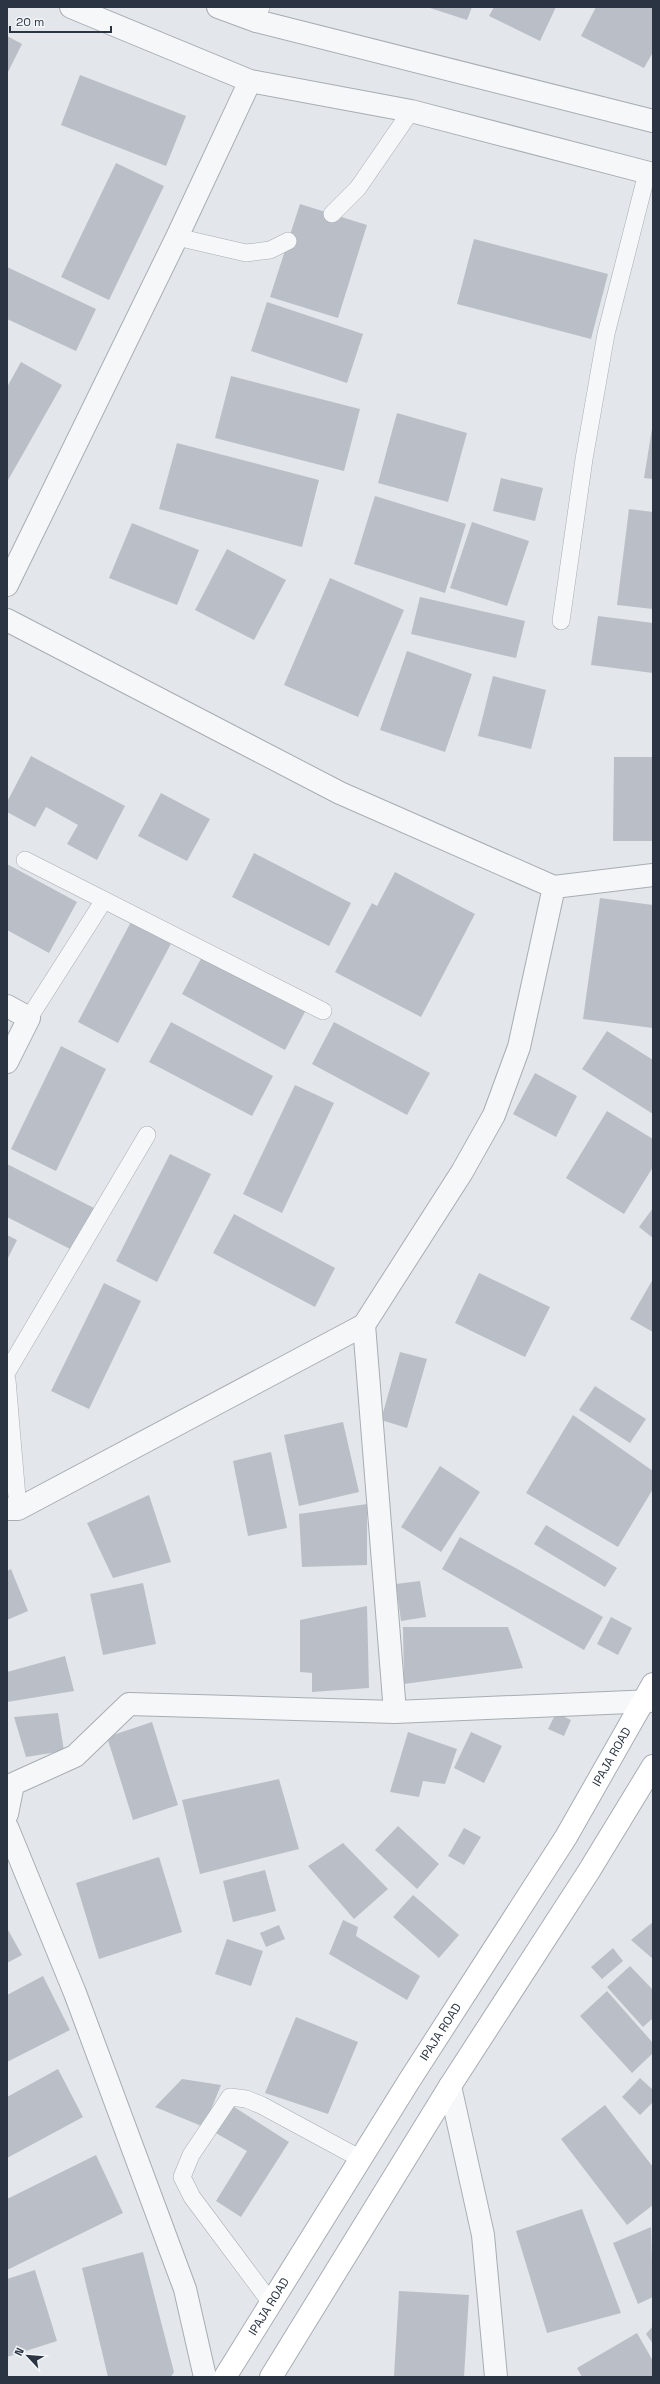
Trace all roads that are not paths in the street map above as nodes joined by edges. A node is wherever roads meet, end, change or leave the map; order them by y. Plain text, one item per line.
1 (71, 7) edge
2 (218, 7) edge
3 (258, 14) edge
4 (250, 81) junction
5 (411, 111) junction
6 (653, 121) edge
7 (650, 174) edge
8 (332, 214) dead end
9 (177, 237) junction
10 (288, 241) dead end
11 (7, 584) edge
12 (7, 620) edge
13 (561, 621) dead end
14 (25, 860) dead end
15 (653, 875) edge
16 (554, 887) junction
17 (104, 900) junction
18 (7, 1006) edge
19 (323, 1011) dead end
20 (29, 1018) junction
21 (7, 1062) edge
22 (147, 1135) dead end
23 (364, 1325) junction
24 (7, 1372) edge
25 (7, 1380) edge
26 (12, 1509) edge
27 (650, 1695) edge
28 (395, 1712) junction
29 (653, 1766) edge
30 (7, 1814) edge
31 (7, 1827) edge
32 (450, 2086) junction
33 (361, 2159) junction
34 (271, 2303) junction
35 (273, 2376) edge
36 (205, 2377) edge
37 (225, 2377) edge
38 (496, 2377) edge

1 - 4 street
2 - 3 street
3 - 6 street
4 - 5 street
4 - 9 street
5 - 7 street
5 - 8 lane
7 - 13 lane
9 - 10 lane
9 - 11 street
12 - 16 street
14 - 17 lane
15 - 16 street
16 - 23 street
17 - 19 lane
17 - 20 lane
18 - 20 street
20 - 21 street
22 - 24 lane
23 - 26 street
23 - 28 street
25 - 26 lane
27 - 28 street
27 - 33 main road, IPAJA ROAD
28 - 30 street
29 - 32 main road
31 - 36 street
32 - 35 main road
32 - 38 street
33 - 34 main road, IPAJA ROAD
33 - 34 lane
34 - 37 main road, IPAJA ROAD

